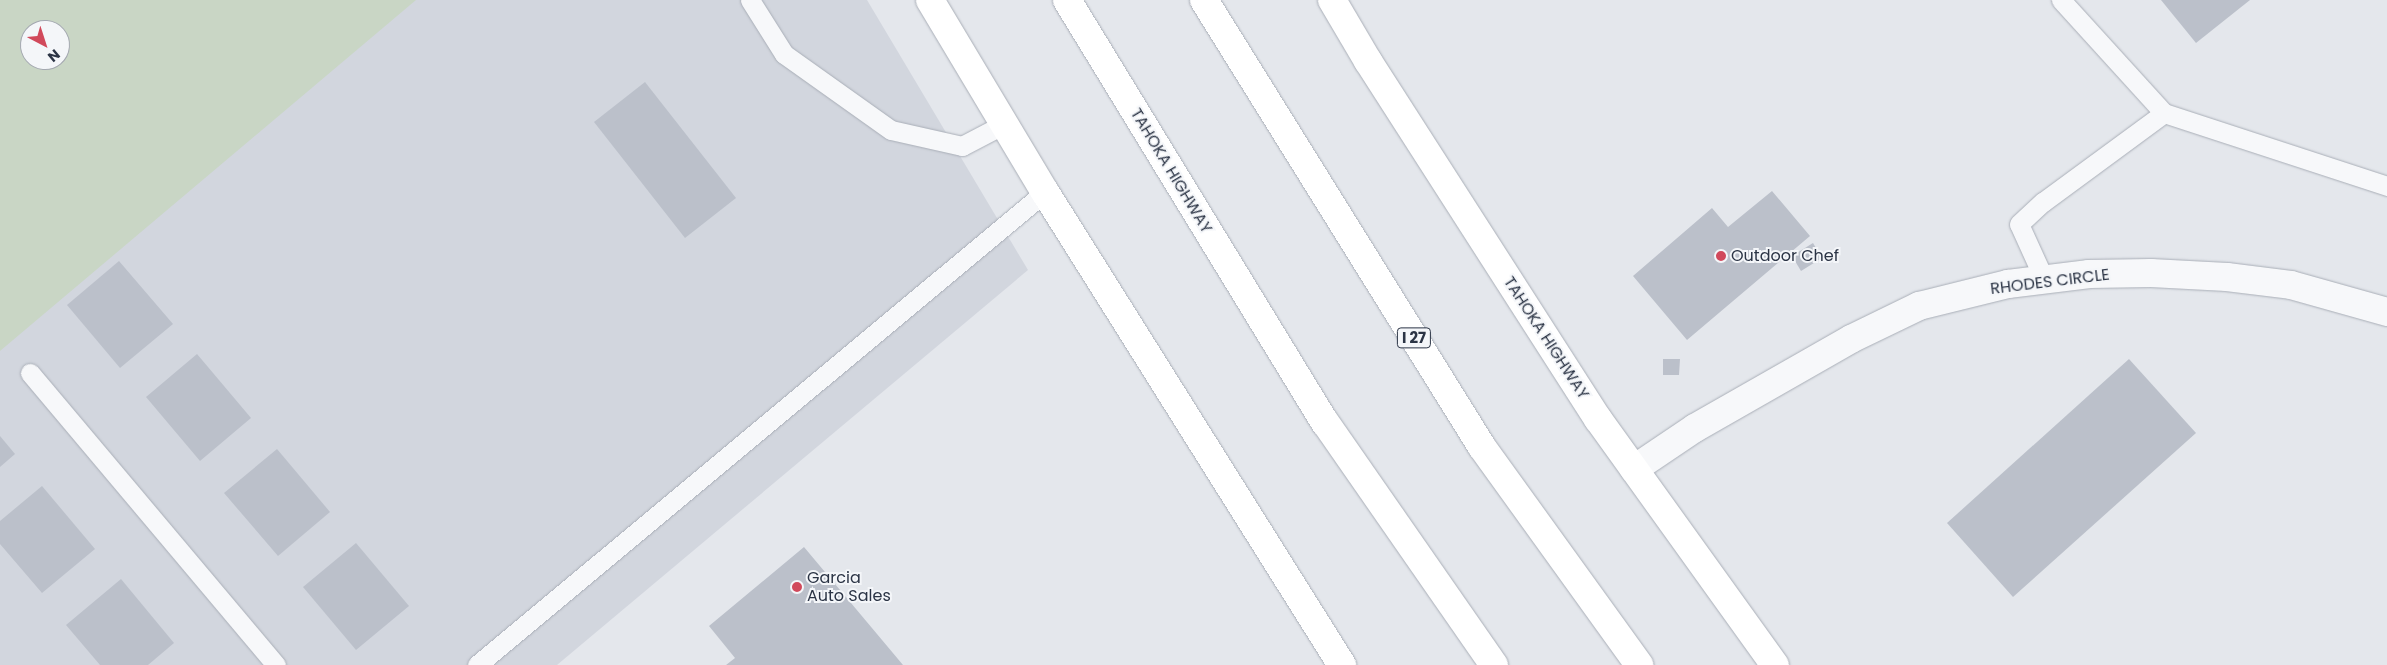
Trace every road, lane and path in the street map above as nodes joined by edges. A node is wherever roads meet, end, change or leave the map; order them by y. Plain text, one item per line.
1 (750, 0) edge
2 (930, 0) edge
3 (1067, 0) edge
4 (1204, 0) edge
5 (1332, 0) edge
6 (2061, 0) edge
7 (2164, 113) junction
8 (1004, 124) junction
9 (2387, 186) edge
10 (1045, 192) junction
11 (2044, 279) junction
12 (2387, 312) edge
13 (30, 372) dead end
14 (1634, 470) junction
15 (276, 665) edge
16 (476, 665) edge
17 (1342, 665) edge
18 (1494, 665) edge
19 (1639, 665) edge
20 (1775, 665) edge

1 - 8 lane
2 - 8 main road
3 - 18 main road, TAHOKA HIGHWAY
4 - 19 main road, I 27
5 - 14 main road, TAHOKA HIGHWAY
6 - 7 lane
7 - 9 lane
7 - 11 lane
8 - 10 main road
10 - 16 lane
10 - 17 main road
11 - 12 street, RHODES CIRCLE
11 - 14 street, RHODES CIRCLE
13 - 15 lane
14 - 20 main road, TAHOKA HIGHWAY

